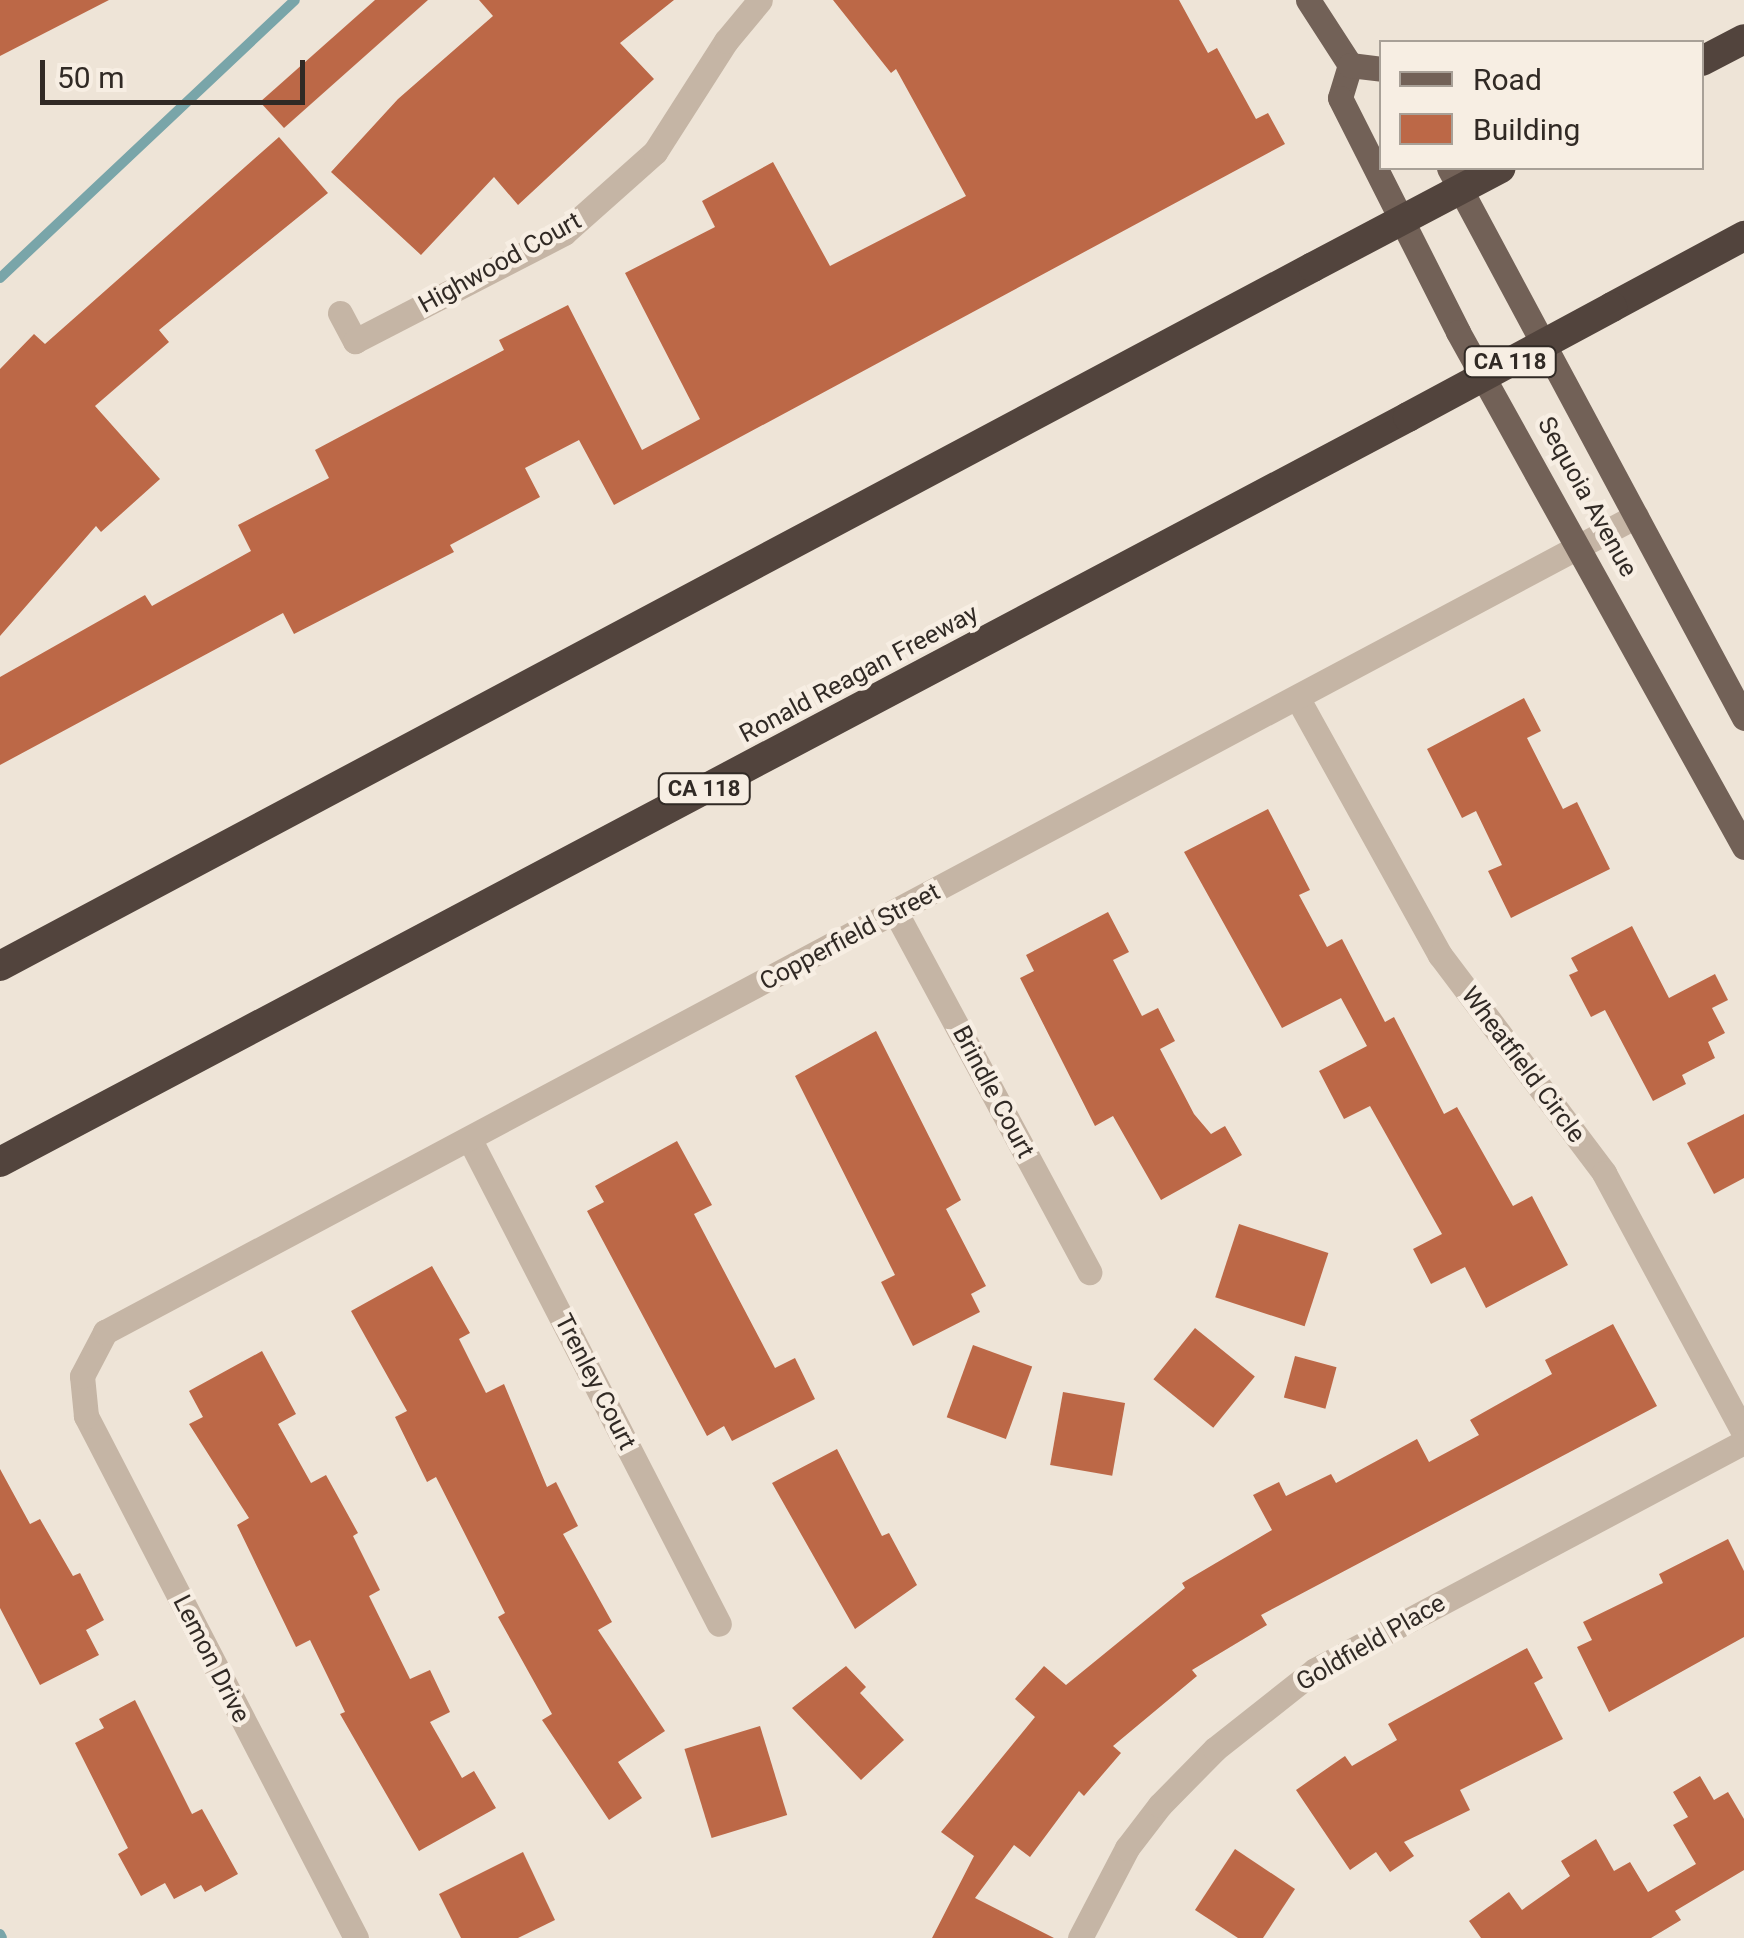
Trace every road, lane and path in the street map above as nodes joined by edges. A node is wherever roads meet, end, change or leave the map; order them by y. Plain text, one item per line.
1 (760, 0) edge
2 (1308, 0) edge
3 (1744, 39) edge
4 (1704, 61) edge
5 (1350, 66) junction
6 (1379, 68) edge
7 (1450, 170) edge
8 (1497, 170) edge
9 (1744, 236) edge
10 (340, 313) dead end
11 (1636, 516) junction
12 (1581, 545) junction
13 (1298, 699) junction
14 (1744, 718) edge
15 (1744, 847) edge
16 (896, 913) junction
17 (0, 966) edge
18 (470, 1140) junction
19 (0, 1162) edge
20 (1089, 1272) dead end
21 (82, 1376) joint
22 (1744, 1433) edge
23 (1744, 1442) edge
24 (719, 1624) dead end
25 (356, 1938) edge
26 (1080, 1938) edge

1 - 10 street, Highwood Court
2 - 5 main road
3 - 4 highway
5 - 6 main road
5 - 12 main road, Sequoia Avenue
7 - 11 main road, Sequoia Avenue
8 - 17 highway, bridge
9 - 19 highway, Ronald Reagan Freeway / CA 118, bridge
11 - 12 street, Copperfield Street
11 - 14 main road, Sequoia Avenue
12 - 13 street, Copperfield Street
12 - 15 main road, Sequoia Avenue
13 - 16 street, Copperfield Street
13 - 22 street, Wheatfield Circle
16 - 18 street, Copperfield Street
16 - 20 street, Brindle Court
18 - 21 street, Copperfield Street
18 - 24 street, Trenley Court
21 - 25 street, Lemon Drive
23 - 26 street, Goldfield Place

